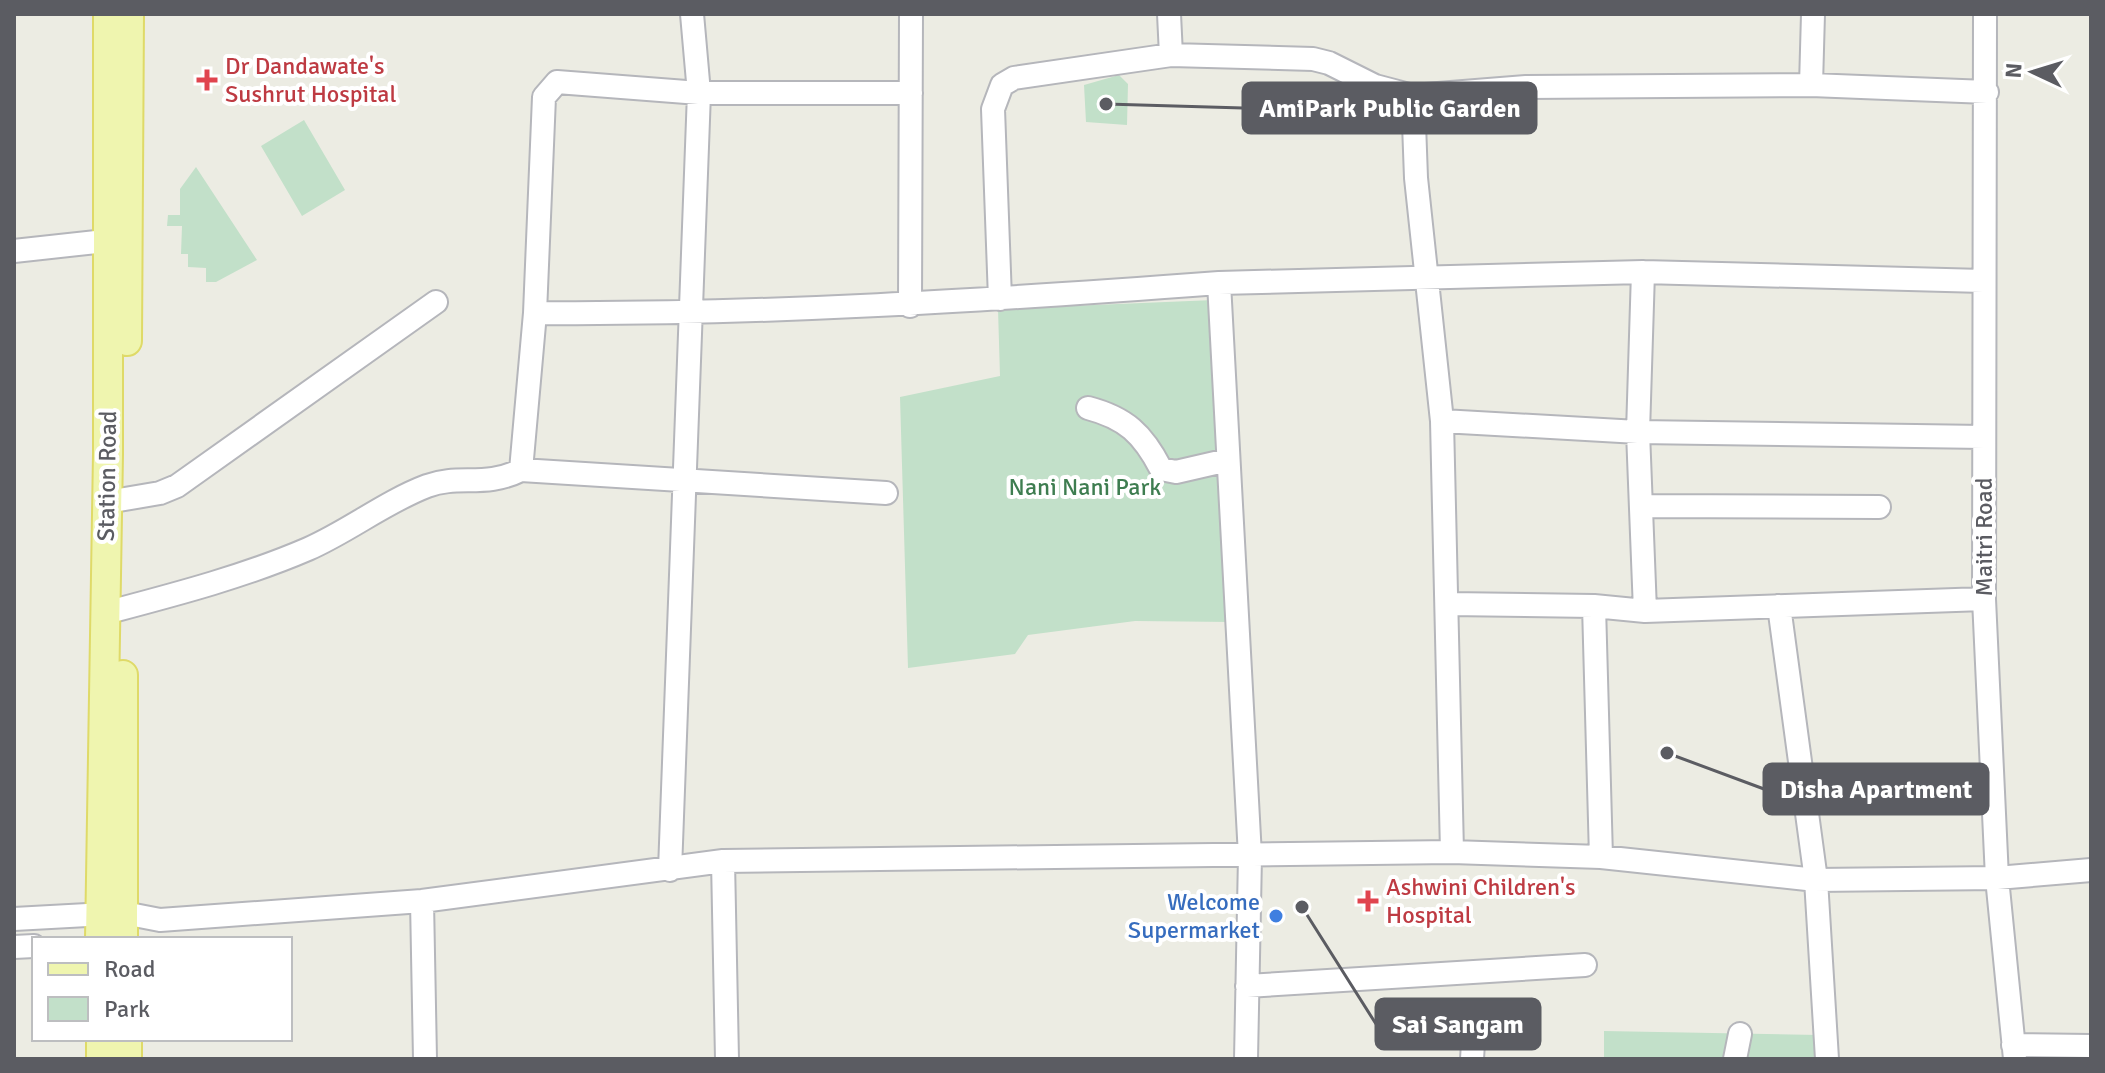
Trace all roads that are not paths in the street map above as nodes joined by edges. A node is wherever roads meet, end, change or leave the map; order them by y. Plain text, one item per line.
1 (108, 14) edge
2 (129, 14) edge
3 (692, 14) edge
4 (911, 14) edge
5 (1169, 14) edge
6 (1813, 14) edge
7 (1985, 14) edge
8 (1171, 55) junction
9 (1811, 85) junction
10 (1987, 92) junction
11 (699, 93) junction
12 (911, 93) junction
13 (1413, 96) junction
14 (120, 106) junction
15 (119, 240) junction
16 (14, 251) edge
17 (1643, 272) junction
18 (1427, 276) junction
19 (1983, 281) junction
20 (1219, 283) junction
21 (1000, 299) junction
22 (436, 302) dead end
23 (910, 306) junction
24 (535, 313) junction
25 (690, 314) junction
26 (1088, 408) dead end
27 (1442, 421) junction
28 (1638, 432) junction
29 (1984, 437) junction
30 (1228, 460) junction
31 (521, 470) junction
32 (685, 480) junction
33 (886, 493) dead end
34 (116, 500) junction
35 (1641, 506) junction
36 (1879, 507) dead end
37 (1984, 599) junction
38 (1448, 604) junction
39 (1594, 606) junction
40 (1779, 606) junction
41 (114, 610) junction
42 (1645, 611) junction
43 (1452, 852) junction
44 (1250, 856) junction
45 (1601, 857) junction
46 (723, 861) junction
47 (670, 870) junction
48 (2091, 870) edge
49 (1997, 878) junction
50 (1816, 880) junction
51 (422, 901) junction
52 (14, 919) edge
53 (115, 929) edge
54 (1585, 965) dead end
55 (1247, 986) junction
56 (1740, 1034) dead end
57 (2091, 1046) edge
58 (2014, 1052) edge
59 (425, 1059) edge
60 (727, 1059) edge
61 (1246, 1059) edge
62 (1735, 1059) edge
63 (1827, 1059) edge

1 - 14 main road, Station Road
2 - 14 main road, Station Road
3 - 11 street
4 - 12 street
5 - 8 street
6 - 9 street
7 - 10 street, Maitri Road
8 - 13 street
8 - 21 street
9 - 10 street
9 - 13 street
10 - 19 street, Maitri Road
11 - 12 street
11 - 24 street
11 - 25 street
12 - 23 street
13 - 18 street
14 - 15 main road, Station Road
15 - 16 street
15 - 34 main road, Station Road
17 - 18 street
17 - 19 street
17 - 28 street
18 - 20 street
18 - 27 street
19 - 29 street, Maitri Road
20 - 21 street
20 - 30 street
21 - 23 street
22 - 34 street
23 - 25 street
24 - 25 street
24 - 31 street
25 - 32 street
26 - 30 street
27 - 28 street
27 - 38 street
28 - 29 street
28 - 35 street
29 - 37 street, Maitri Road
30 - 44 street
31 - 32 street
31 - 41 street
32 - 33 street
32 - 47 street
34 - 41 main road, Station Road
35 - 36 street
35 - 42 street
37 - 40 street
37 - 49 street, Maitri Road
38 - 39 street
38 - 43 street
39 - 42 street
39 - 45 street
40 - 42 street
40 - 50 street
41 - 53 main road, Station Road
43 - 44 street
43 - 45 street
44 - 46 street
44 - 55 street
45 - 50 street
46 - 47 street
46 - 60 street
47 - 51 street
48 - 49 street
49 - 50 street
49 - 58 street, Maitri Road
50 - 63 street
51 - 53 street
51 - 59 street
52 - 53 street
54 - 55 street
55 - 61 street
56 - 62 street
57 - 58 street

